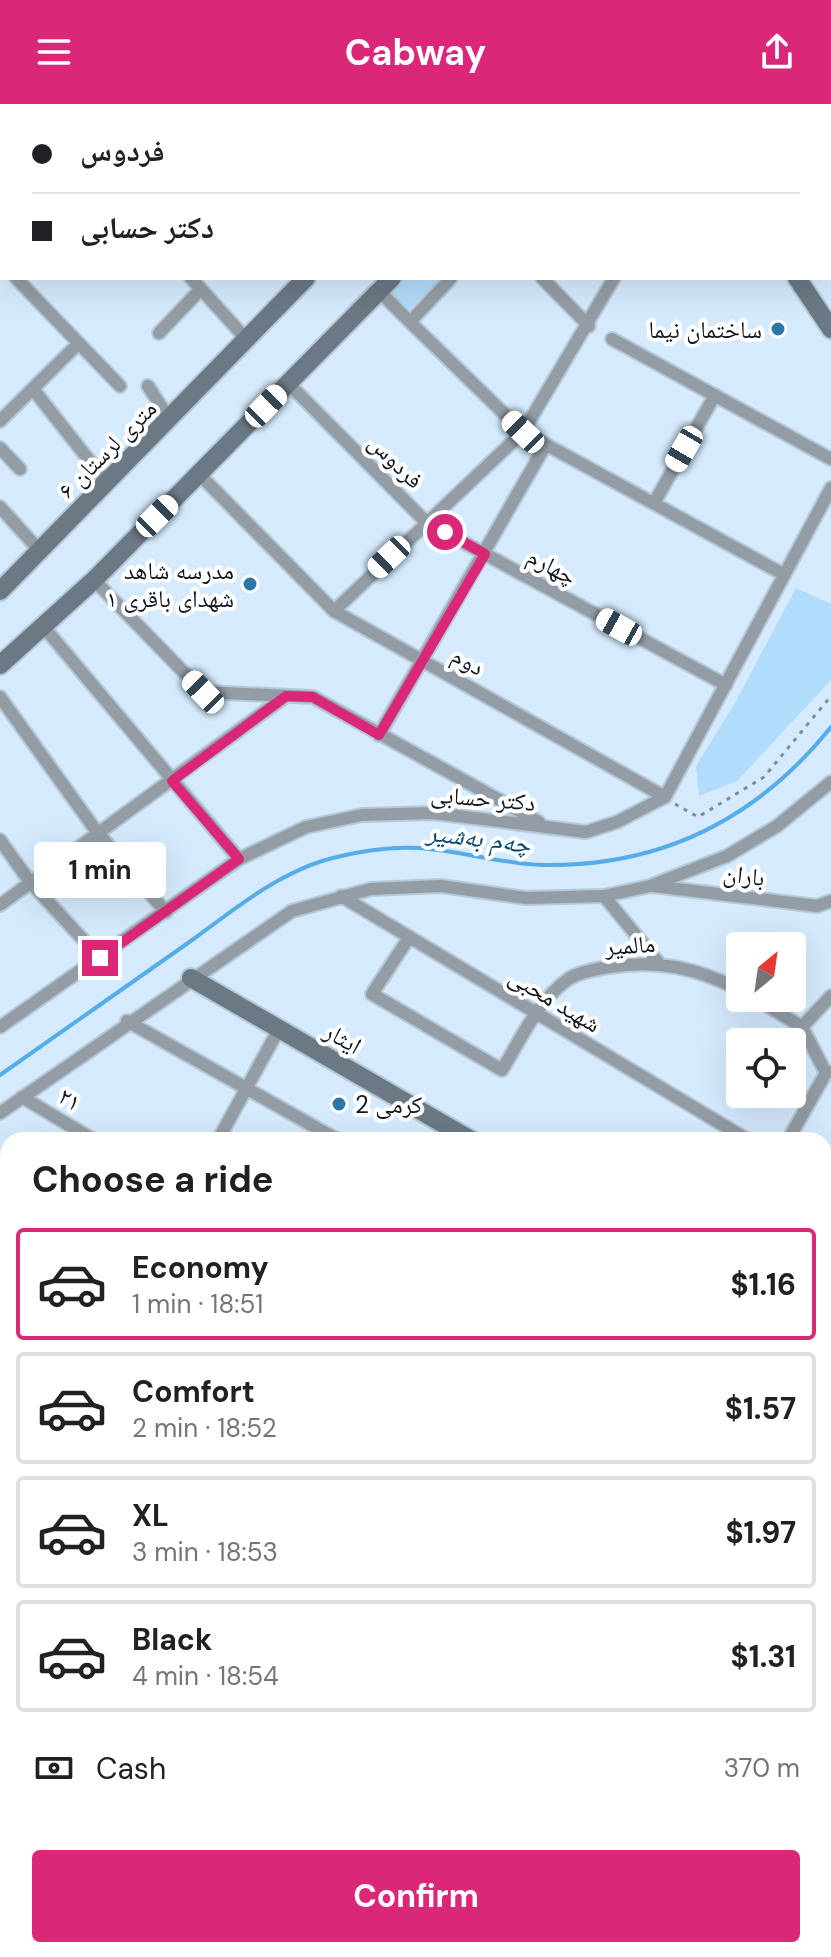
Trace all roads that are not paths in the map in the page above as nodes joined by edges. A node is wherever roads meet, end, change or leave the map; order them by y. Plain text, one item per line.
1 (18, 280) edge
2 (193, 280) edge
3 (304, 280) edge
4 (449, 280) edge
5 (544, 280) edge
6 (613, 280) edge
7 (798, 280) edge
8 (386, 284) edge
9 (201, 289) junction
10 (410, 322) junction
11 (589, 326) junction
12 (831, 329) edge
13 (159, 333) dead end
14 (612, 339) dead end
15 (248, 341) junction
16 (79, 343) junction
17 (288, 383) junction
18 (120, 386) dead end
19 (148, 386) dead end
20 (33, 389) junction
21 (715, 395) junction
22 (170, 420) junction
23 (0, 421) edge
24 (523, 432) junction
25 (545, 446) junction
26 (0, 448) edge
27 (831, 459) edge
28 (20, 469) dead end
29 (199, 474) junction
30 (107, 483) junction
31 (831, 488) edge
32 (654, 503) junction
33 (0, 507) edge
34 (426, 522) junction
35 (40, 551) junction
36 (485, 554) junction
37 (783, 574) junction
38 (94, 580) junction
39 (0, 591) edge
40 (334, 611) junction
41 (43, 626) junction
42 (421, 660) junction
43 (0, 665) edge
44 (726, 685) junction
45 (286, 696) junction
46 (0, 697) edge
47 (379, 735) junction
48 (172, 781) junction
49 (831, 782) edge
50 (665, 797) junction
51 (546, 825) junction
52 (97, 832) junction
53 (0, 840) edge
54 (239, 859) junction
55 (30, 882) junction
56 (650, 886) junction
57 (341, 896) junction
58 (604, 896) junction
59 (831, 901) edge
60 (0, 905) edge
61 (166, 912) junction
62 (408, 939) junction
63 (100, 958) junction
64 (658, 962) junction
65 (191, 978) junction
66 (726, 984) edge
67 (831, 996) edge
68 (778, 1012) edge
69 (535, 1014) junction
70 (127, 1021) junction
71 (0, 1027) edge
72 (802, 1027) junction
73 (279, 1029) junction
74 (829, 1072) edge
75 (247, 1088) junction
76 (22, 1097) junction
77 (0, 1113) edge
78 (81, 1132) edge
79 (222, 1132) edge
80 (324, 1132) edge
81 (440, 1132) edge
82 (734, 1132) edge
83 (793, 1132) edge

1 - 16 street
2 - 9 street
3 - 15 street, ۶ متری لرستان
4 - 10 street
5 - 11 street
6 - 11 street
7 - 12 street
8 - 10 street
8 - 17 street
9 - 13 street
9 - 15 street
10 - 24 street
11 - 24 street
14 - 21 street
15 - 22 street, ۶ متری لرستان
16 - 18 street
16 - 20 street
17 - 29 street
17 - 34 street, فردوس
19 - 22 street
20 - 23 street
20 - 30 street
21 - 27 street
21 - 32 street
22 - 30 street, ۶ متری لرستان
24 - 25 street
24 - 34 street
25 - 32 street
25 - 36 street
26 - 28 street
29 - 38 street
29 - 40 street, دوم
30 - 35 street, ۶ متری لرستان
31 - 37 street
32 - 37 street
33 - 35 street
34 - 36 street, فردوس
34 - 40 street
35 - 39 street, ۶ متری لرستان
36 - 42 street
36 - 44 street, چهارم
37 - 44 street
38 - 41 street
38 - 45 street
40 - 42 street, دوم
41 - 43 street
41 - 48 street
42 - 47 street
42 - 50 street, دوم
44 - 50 street
45 - 47 street
45 - 48 street
46 - 52 street
47 - 51 street
48 - 52 street
48 - 54 street
49 - 56 street
50 - 51 street, دکتر حسابی
51 - 54 street, دکتر حسابی
52 - 55 street
52 - 61 street
53 - 55 street
54 - 61 street, دکتر حسابی
55 - 60 street
55 - 63 street
56 - 58 street
56 - 59 street, باران
57 - 58 street
57 - 62 street, شهید محبی
57 - 65 street
58 - 64 street
61 - 63 street, دکتر حسابی
62 - 69 street, شهید محبی
62 - 69 street, مالمیر
63 - 71 street, دکتر حسابی
64 - 66 street, مالمیر
64 - 69 street, مالمیر
65 - 70 street
65 - 73 street, ایثار
67 - 72 street
68 - 72 street
69 - 82 street, شهید محبی
70 - 75 street
70 - 76 street
72 - 74 street
73 - 75 street
73 - 81 street, ایثار
74 - 83 street
75 - 79 street
75 - 80 street
76 - 77 street
76 - 78 street, ۲۱

